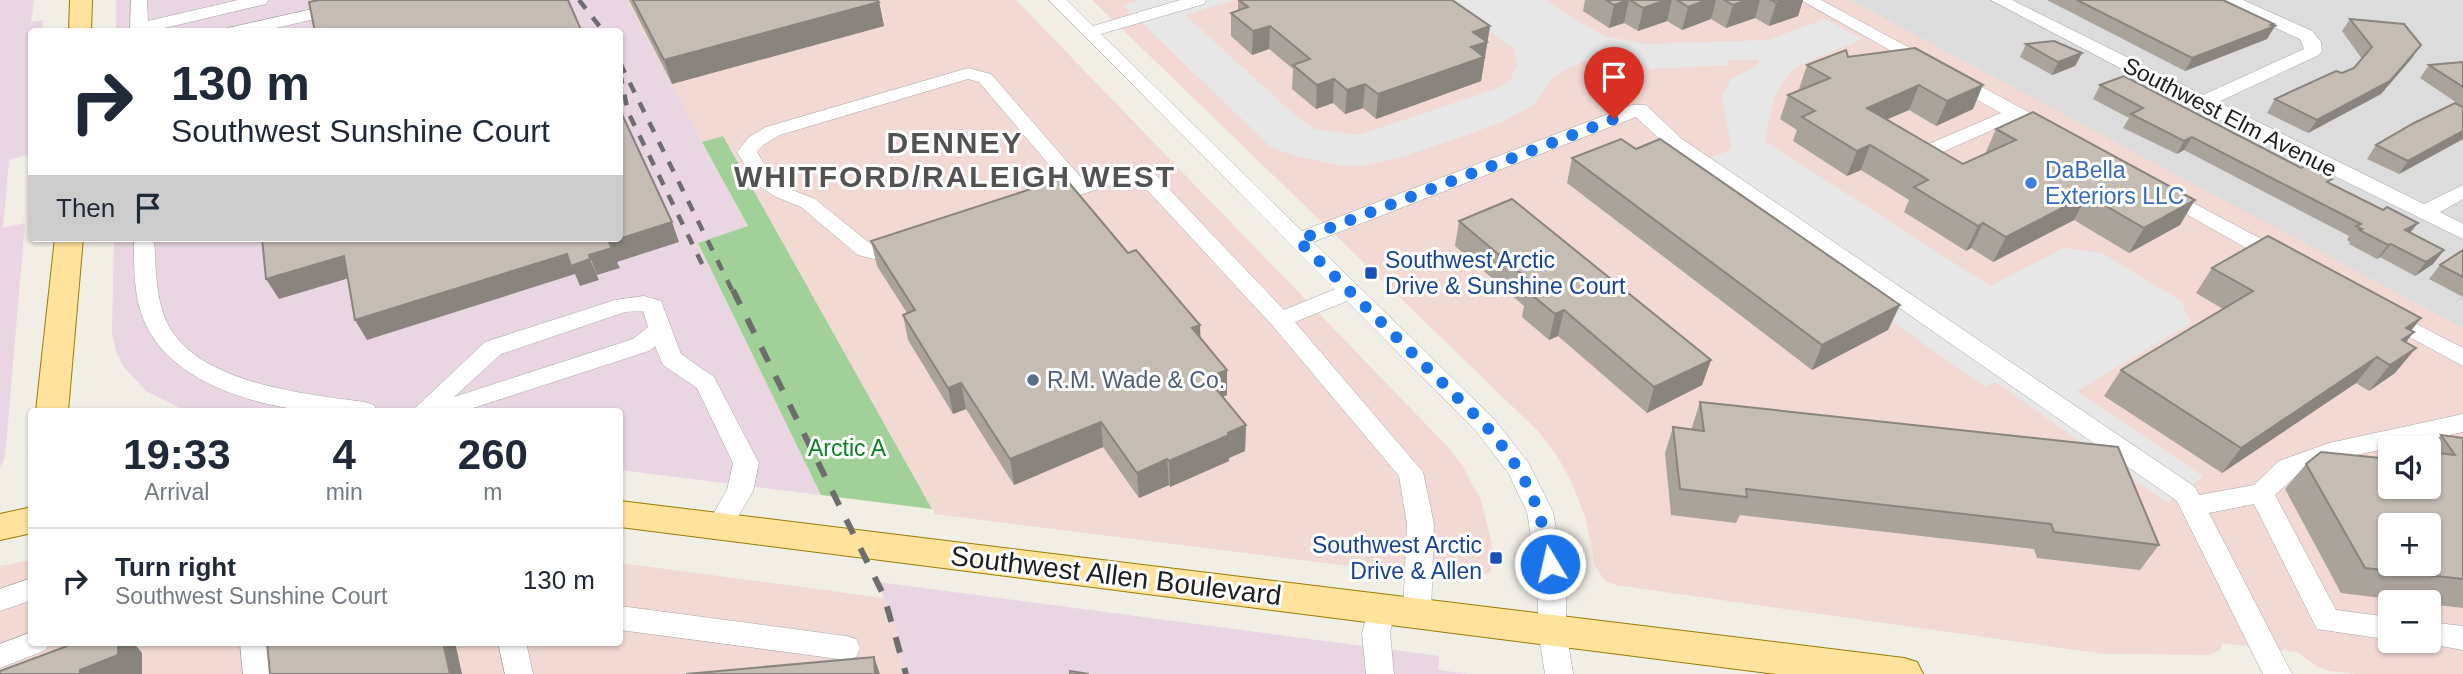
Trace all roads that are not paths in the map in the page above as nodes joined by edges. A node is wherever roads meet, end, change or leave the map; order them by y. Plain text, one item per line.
1 (81, 0) edge
2 (139, 0) edge
3 (260, 0) edge
4 (1057, 0) edge
5 (1198, 0) edge
6 (1809, 0) edge
7 (1999, 0) edge
8 (2229, 0) edge
9 (330, 10) edge
10 (80, 28) edge
11 (139, 28) edge
12 (147, 28) edge
13 (251, 28) edge
14 (1090, 32) junction
15 (2201, 103) junction
16 (2015, 113) junction
17 (2064, 139) edge
18 (1931, 150) edge
19 (2148, 186) edge
20 (1080, 189) junction
21 (2463, 191) edge
22 (1027, 206) edge
23 (2424, 213) junction
24 (2463, 232) edge
25 (1298, 240) junction
26 (922, 241) edge
27 (69, 242) edge
28 (144, 242) edge
29 (2294, 265) edge
30 (1350, 291) junction
31 (2366, 305) edge
32 (1280, 320) junction
33 (660, 329) junction
34 (2463, 358) edge
35 (52, 408) edge
36 (346, 408) edge
37 (427, 408) edge
38 (447, 408) edge
39 (2463, 423) edge
40 (2261, 493) junction
41 (2193, 506) junction
42 (623, 514) edge
43 (719, 527) junction
44 (28, 590) edge
45 (0, 600) edge
46 (1381, 609) junction
47 (1417, 613) junction
48 (623, 618) edge
49 (2378, 627) edge
50 (1552, 629) junction
51 (2441, 635) edge
52 (2463, 638) edge
53 (28, 645) edge
54 (254, 646) edge
55 (513, 646) edge
56 (846, 648) dead end
57 (0, 656) edge
58 (257, 674) edge
59 (519, 674) edge
60 (1380, 674) edge
61 (1559, 674) edge
62 (1903, 674) edge
63 (2278, 674) edge

1 - 10 main road
2 - 11 street
3 - 12 street
4 - 14 street
5 - 14 street
6 - 16 street
7 - 15 street, Southwest Elm Avenue
8 - 15 street
9 - 13 street
14 - 25 street
15 - 23 street, Southwest Elm Avenue
16 - 17 street
16 - 18 street
19 - 29 street
20 - 22 street
20 - 26 street
20 - 32 street
21 - 23 street
23 - 24 street, Southwest Elm Avenue
25 - 30 street
25 - 41 street
27 - 35 main road
28 - 36 street
30 - 32 street
30 - 50 street
31 - 34 street
32 - 47 street
33 - 37 street
33 - 38 street
33 - 43 street
39 - 40 street
40 - 41 street
40 - 49 street
41 - 63 street
42 - 43 main road, Southwest Allen Boulevard
43 - 46 main road, Southwest Allen Boulevard
44 - 45 street
46 - 47 main road, Southwest Allen Boulevard
46 - 60 street
47 - 50 main road, Southwest Allen Boulevard
48 - 56 street
50 - 61 street
50 - 62 main road, Southwest Allen Boulevard
51 - 52 street
53 - 57 street
54 - 58 street
55 - 59 street

